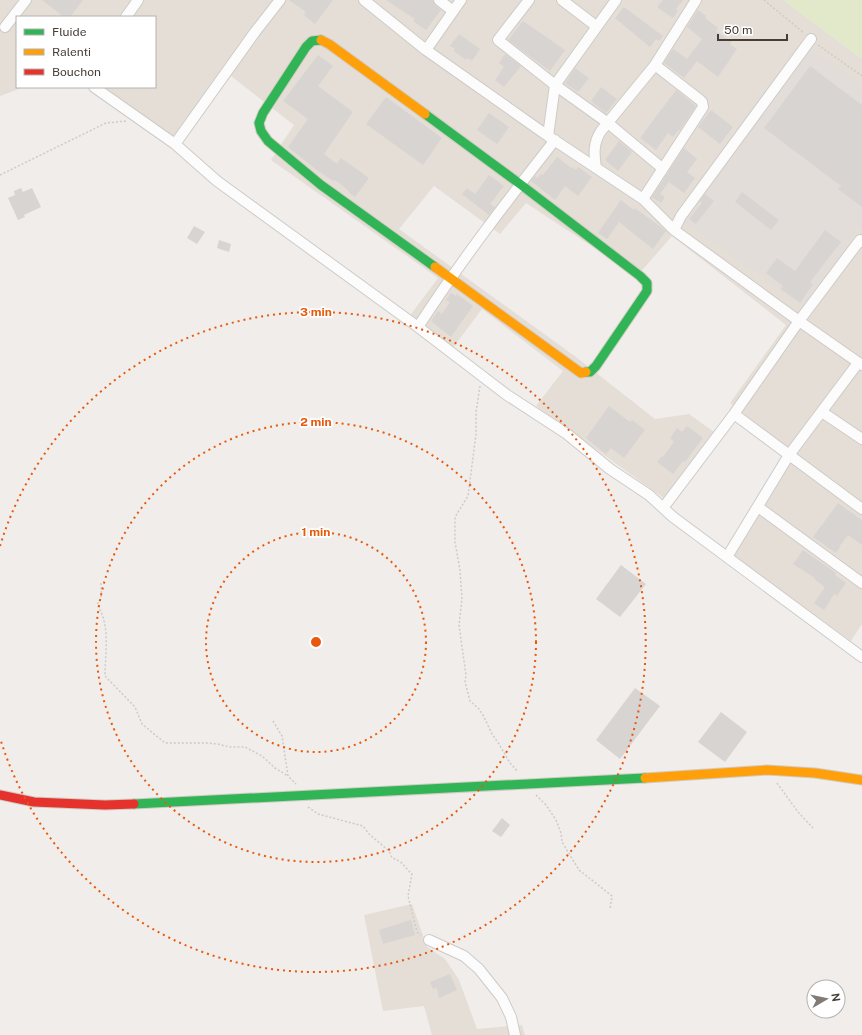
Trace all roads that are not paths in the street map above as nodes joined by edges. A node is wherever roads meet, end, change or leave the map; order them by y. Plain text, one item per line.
1 (26, 0) edge
2 (138, 0) edge
3 (280, 0) edge
4 (364, 0) edge
5 (439, 0) edge
6 (461, 0) edge
7 (529, 0) edge
8 (562, 0) edge
9 (616, 0) edge
10 (692, 2) edge
11 (453, 11) junction
12 (127, 16) edge
13 (596, 26) junction
14 (5, 27) dead end
15 (811, 39) road end
16 (426, 50) junction
17 (655, 65) junction
18 (555, 85) junction
19 (95, 88) edge
20 (608, 123) junction
21 (552, 138) junction
22 (175, 144) junction
23 (596, 168) junction
24 (662, 168) junction
25 (520, 184) junction
26 (643, 199) junction
27 (674, 230) junction
28 (862, 242) edge
29 (450, 278) junction
30 (799, 321) junction
31 (418, 326) junction
32 (860, 364) edge
33 (822, 412) junction
34 (734, 414) junction
35 (862, 439) edge
36 (789, 456) junction
37 (663, 508) junction
38 (758, 508) junction
39 (862, 509) edge
40 (728, 557) junction
41 (862, 583) edge
42 (862, 657) edge
43 (862, 780) edge
44 (0, 795) edge
45 (429, 940) road end
46 (515, 1035) edge

1 - 14 street
2 - 12 street
3 - 22 street
4 - 16 street
5 - 11 street
6 - 11 street
7 - 18 street
8 - 13 street
9 - 13 street
10 - 17 street
11 - 16 street
13 - 18 street
15 - 27 street
16 - 21 street
17 - 20 street
17 - 24 street
18 - 20 street
18 - 21 street
19 - 22 street
20 - 23 street
20 - 24 street
21 - 23 street
21 - 25 street
22 - 31 street
23 - 26 street
24 - 26 street
25 - 29 street
25 - 29 street
25 - 29 street
26 - 27 street
27 - 30 street
28 - 30 street
29 - 31 street
30 - 32 street
30 - 34 street
31 - 37 street
32 - 33 street
33 - 35 street
33 - 36 street
34 - 36 street
34 - 37 street
36 - 38 street
36 - 39 street
37 - 40 street
38 - 40 street
38 - 41 street
40 - 42 street
43 - 44 street
45 - 46 street

